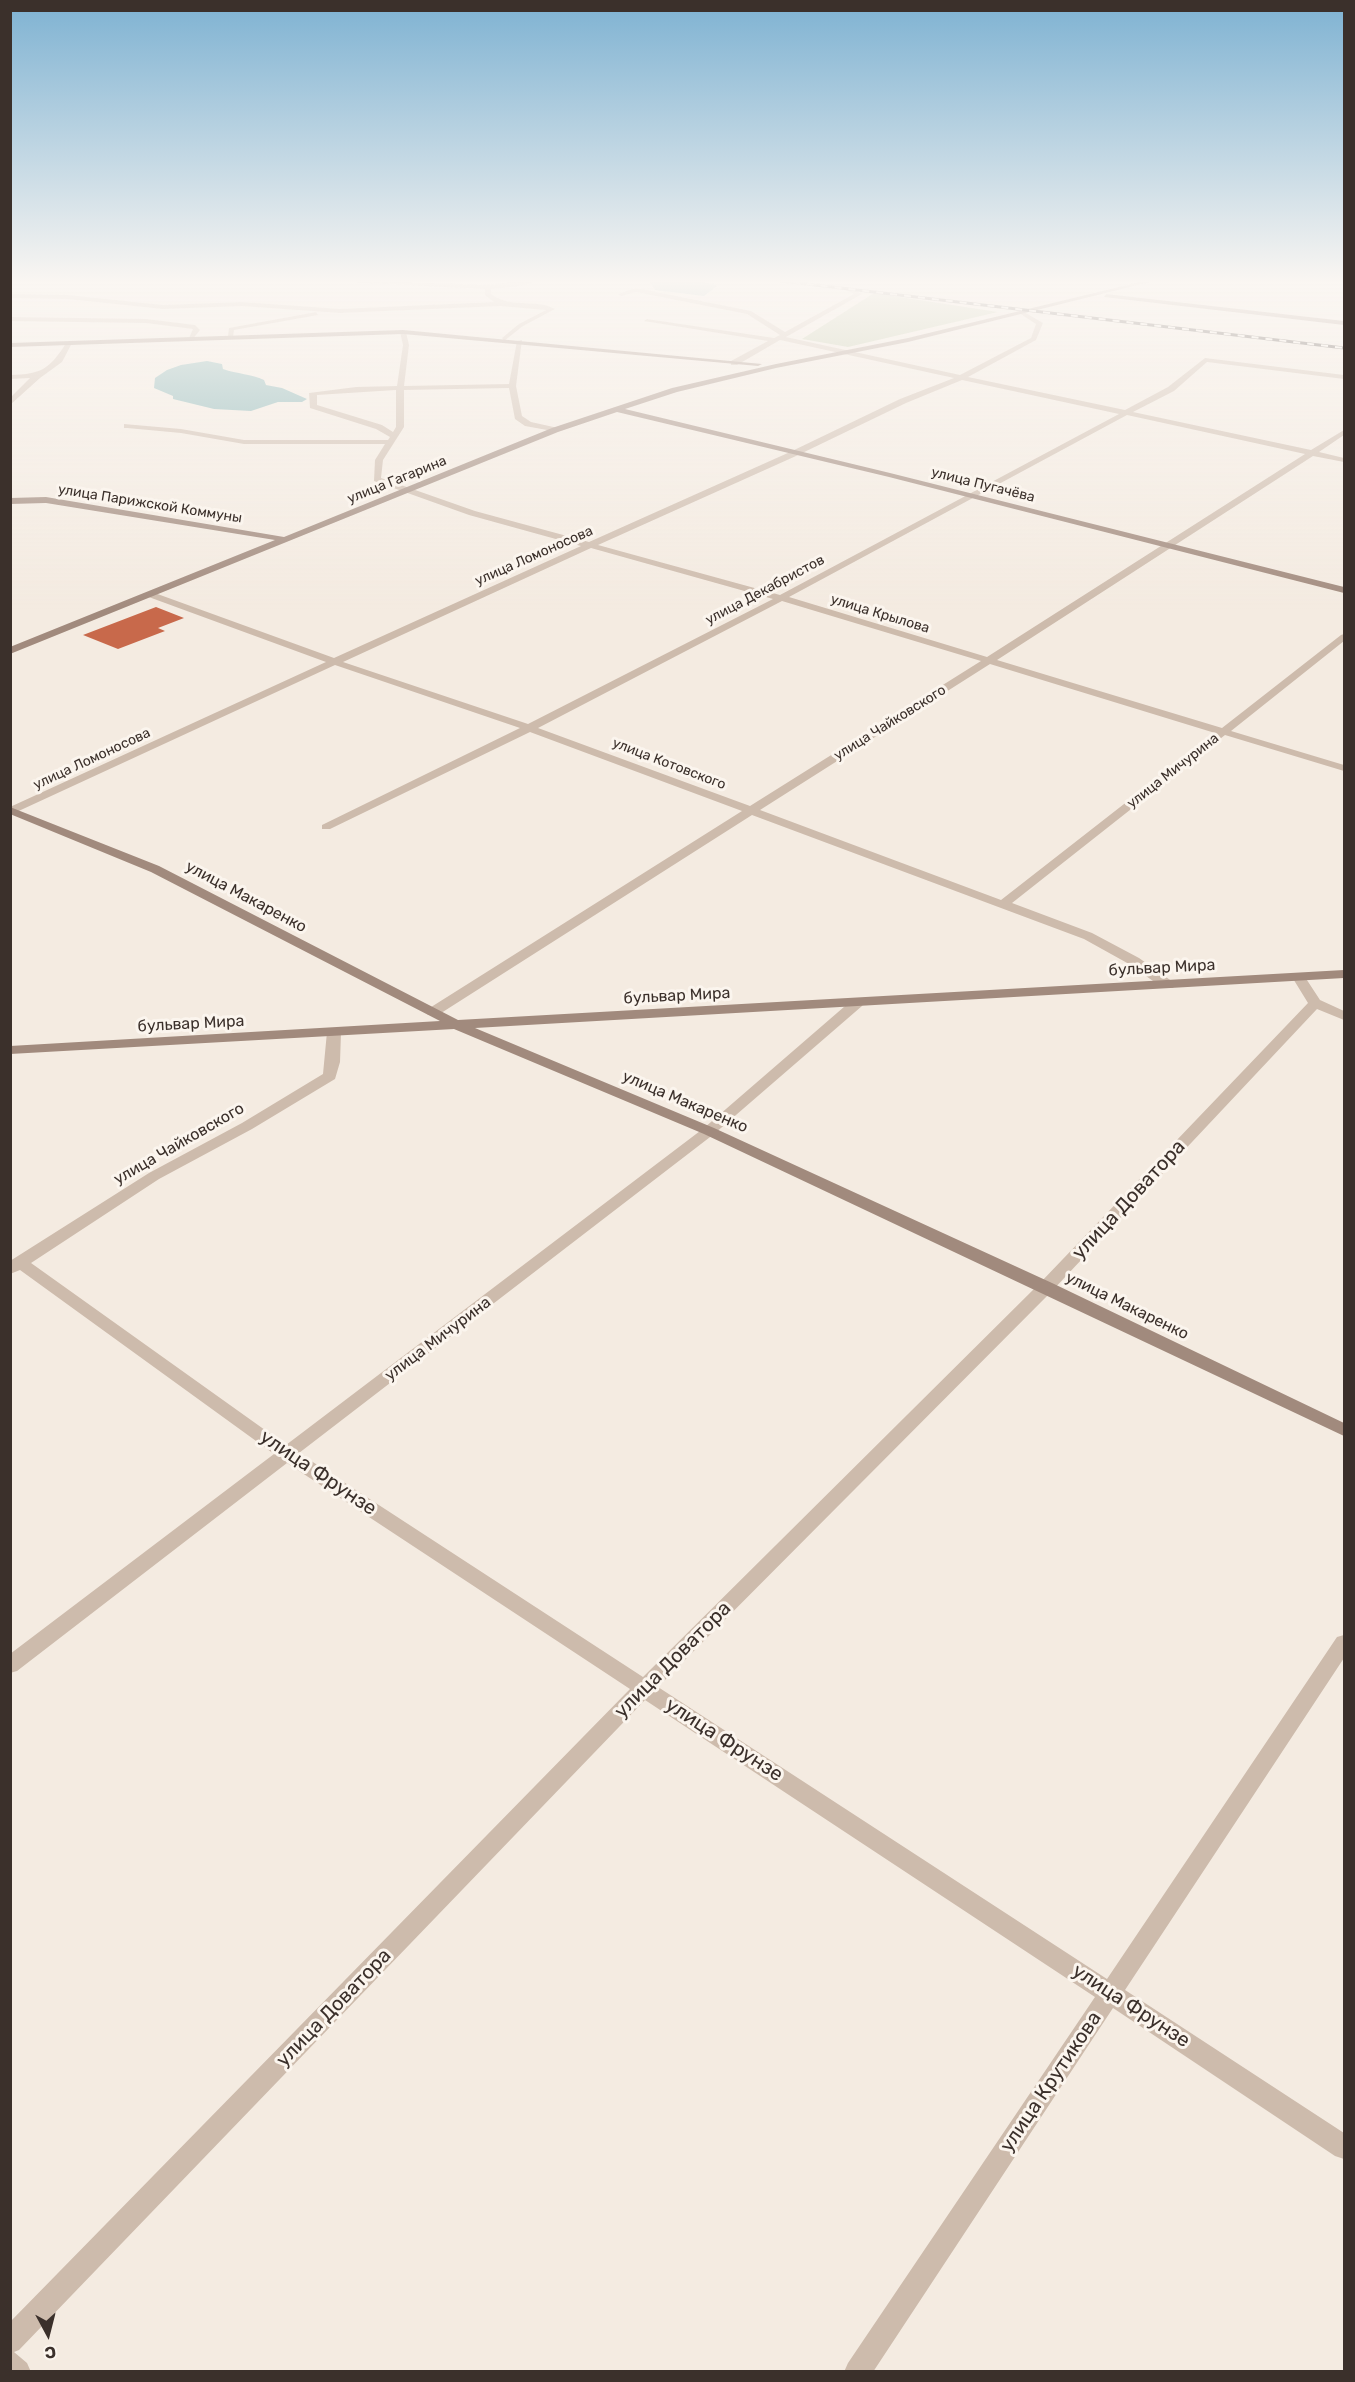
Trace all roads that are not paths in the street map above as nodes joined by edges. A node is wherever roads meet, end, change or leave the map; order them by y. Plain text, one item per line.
1 (23, 390) edge
2 (375, 390) edge
3 (400, 390) edge
4 (513, 390) edge
5 (674, 390) edge
6 (930, 390) edge
7 (1018, 390) edge
8 (1169, 390) edge
9 (10, 403) edge
10 (615, 409) junction
11 (1126, 413) junction
12 (127, 426) dead end
13 (555, 430) junction
14 (1344, 432) edge
15 (391, 439) junction
16 (1312, 453) junction
17 (794, 454) junction
18 (1344, 460) edge
19 (407, 491) junction
20 (971, 496) junction
21 (10, 501) edge
22 (285, 539) junction
23 (588, 546) junction
24 (1170, 546) junction
25 (1344, 590) edge
26 (149, 594) junction
27 (781, 598) junction
28 (1344, 638) edge
29 (10, 651) edge
30 (989, 661) junction
31 (335, 662) junction
32 (529, 728) junction
33 (1224, 731) junction
34 (1344, 768) edge
35 (11, 811) edge
36 (751, 811) junction
37 (326, 827) dead end
38 (1002, 905) junction
39 (1344, 974) edge
40 (1298, 977) junction
41 (1168, 985) junction
42 (857, 1003) junction
43 (1315, 1003) junction
44 (433, 1012) junction
45 (1344, 1016) edge
46 (457, 1025) junction
47 (334, 1032) junction
48 (10, 1050) edge
49 (708, 1131) junction
50 (16, 1266) edge
51 (1046, 1287) junction
52 (1344, 1430) edge
53 (287, 1454) junction
54 (1344, 1643) edge
55 (10, 1665) edge
56 (644, 1688) junction
57 (1111, 1992) junction
58 (1344, 2147) edge
59 (10, 2341) edge
60 (10, 2364) edge
61 (18, 2372) edge
62 (857, 2372) edge

1 - 9 street
2 - 15 street
3 - 15 street
4 - 13 street
5 - 10 street, улица Гагарина
6 - 17 street, улица Ломоносова
7 - 11 street
8 - 11 street, улица Декабристов
10 - 13 street, улица Гагарина
10 - 17 street, улица Пугачёва
11 - 16 street
11 - 20 street, улица Декабристов
12 - 15 street
13 - 19 street, улица Гагарина
14 - 16 street, улица Чайковского
15 - 19 street, улица Крылова
16 - 18 street
16 - 24 street, улица Чайковского
17 - 20 street, улица Пугачёва
17 - 23 street, улица Ломоносова
19 - 22 street, улица Гагарина
19 - 23 street, улица Крылова
20 - 24 street, улица Пугачёва
20 - 27 street, улица Декабристов
21 - 22 street, улица Парижской Коммуны
22 - 26 street, улица Гагарина
23 - 27 street, улица Крылова
23 - 31 street, улица Ломоносова
24 - 25 street, улица Пугачёва
24 - 30 street, улица Чайковского
26 - 29 street, улица Гагарина
26 - 31 street, улица Котовского
27 - 30 street, улица Крылова
27 - 32 street, улица Декабристов
28 - 33 street, улица Мичурина
30 - 33 street, улица Крылова
30 - 36 street, улица Чайковского
31 - 32 street, улица Котовского
31 - 35 street, улица Ломоносова
32 - 36 street, улица Котовского
32 - 37 street, улица Декабристов
33 - 34 street, улица Крылова
33 - 38 street, улица Мичурина
35 - 44 street, улица Макаренко
36 - 38 street, улица Котовского
36 - 44 street, улица Чайковского
38 - 41 street, улица Котовского
39 - 40 street, бульвар Мира
40 - 41 street, бульвар Мира
40 - 43 street
41 - 42 street, бульвар Мира
42 - 46 street, бульвар Мира
42 - 49 street, улица Мичурина
43 - 45 street
43 - 51 street, улица Доватора
44 - 46 street, улица Макаренко
46 - 47 street, бульвар Мира
46 - 49 street, улица Макаренко
47 - 48 street, бульвар Мира
47 - 50 street, улица Чайковского
49 - 51 street, улица Макаренко
49 - 53 street, улица Мичурина
50 - 53 street, улица Фрунзе
51 - 52 street, улица Макаренко
51 - 56 street, улица Доватора
53 - 55 street, улица Мичурина
53 - 56 street, улица Фрунзе
54 - 57 street, улица Крутикова
56 - 57 street, улица Фрунзе
56 - 59 street, улица Доватора
57 - 58 street, улица Фрунзе
57 - 62 street, улица Крутикова
60 - 61 street

